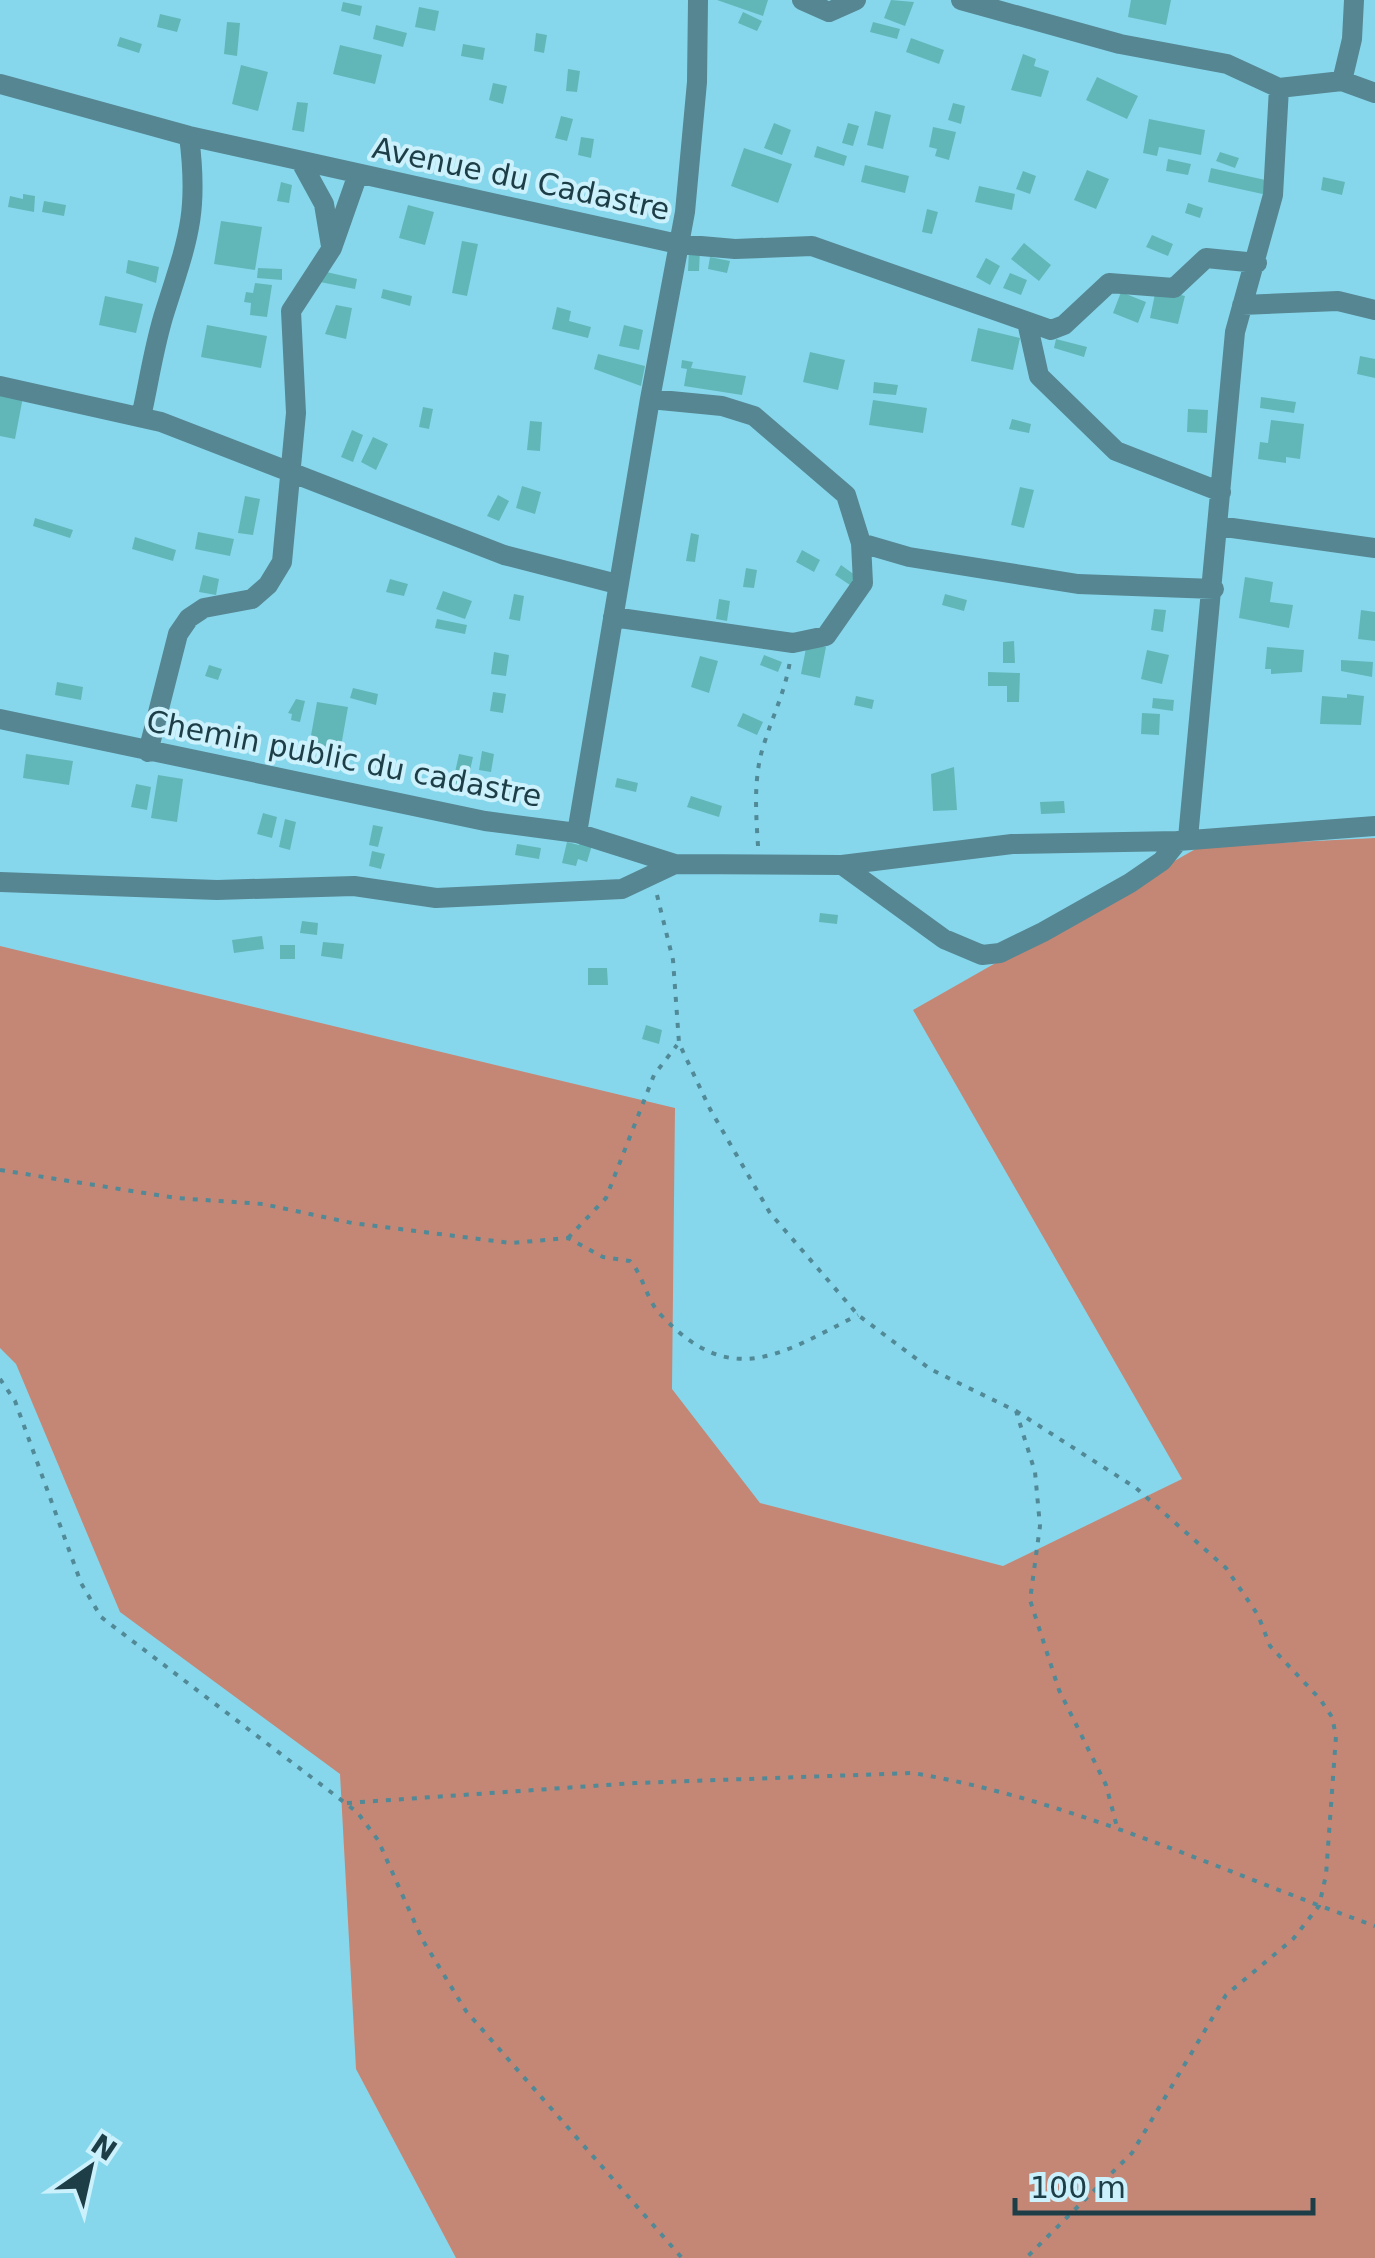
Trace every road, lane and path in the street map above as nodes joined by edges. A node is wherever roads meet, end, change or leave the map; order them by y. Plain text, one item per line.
1 (698, 0) edge
2 (802, 0) edge
3 (856, 0) edge
4 (961, 0) edge
5 (1354, 0) edge
6 (1342, 81) junction
7 (0, 84) edge
8 (1280, 88) junction
9 (1375, 93) edge
10 (189, 136) junction
11 (301, 162) junction
12 (358, 174) junction
13 (678, 244) junction
14 (332, 248) junction
15 (1257, 262) junction
16 (1242, 305) junction
17 (1375, 310) edge
18 (1027, 322) junction
19 (0, 386) edge
20 (650, 399) junction
21 (141, 417) junction
22 (292, 471) junction
23 (1221, 492) junction
24 (1218, 526) junction
25 (861, 543) junction
26 (1375, 548) edge
27 (617, 584) junction
28 (1214, 588) junction
29 (613, 617) junction
30 (792, 643) junction
31 (0, 719) edge
32 (148, 752) junction
33 (1375, 826) edge
34 (577, 832) junction
35 (1183, 839) junction
36 (676, 864) junction
37 (842, 865) junction
38 (760, 866) junction
39 (652, 876) junction
40 (0, 882) edge
41 (679, 1043) junction
42 (0, 1170) edge
43 (568, 1238) junction
44 (858, 1315) junction
45 (0, 1379) edge
46 (1016, 1411) junction
47 (348, 1803) junction
48 (1116, 1826) junction
49 (1320, 1906) junction
50 (1375, 1926) edge
51 (682, 2258) edge
52 (1026, 2258) edge

1 - 13 street
2 - 3 street
4 - 8 street
5 - 6 street
6 - 8 street
6 - 9 street
7 - 10 street, Avenue du Cadastre
8 - 15 street
10 - 11 street, Avenue du Cadastre
10 - 21 street
11 - 12 street, Avenue du Cadastre
11 - 14 street
12 - 13 street, Avenue du Cadastre
12 - 14 street
13 - 18 street, Avenue du Cadastre
13 - 20 street
14 - 22 street
15 - 16 street
15 - 18 street
16 - 17 street
16 - 23 street
18 - 23 street
19 - 21 street
20 - 25 street
20 - 27 street
21 - 22 street
22 - 27 street
22 - 32 street
23 - 24 street
24 - 26 street
24 - 28 street
25 - 28 street
25 - 30 street
27 - 29 street
28 - 35 street
29 - 30 street
29 - 34 street
30 - 38 path
31 - 32 street, Chemin public du cadastre
32 - 34 street, Chemin public du cadastre
33 - 35 street
34 - 36 street, Chemin public du cadastre
35 - 37 street
35 - 37 street
36 - 38 street
36 - 39 street
37 - 38 street
39 - 40 street
39 - 41 path
41 - 43 path
41 - 44 path
42 - 43 path
43 - 44 path
44 - 46 path
45 - 47 path
46 - 48 path
46 - 49 path
47 - 48 path
47 - 51 path
48 - 49 path
49 - 50 path
49 - 52 path

